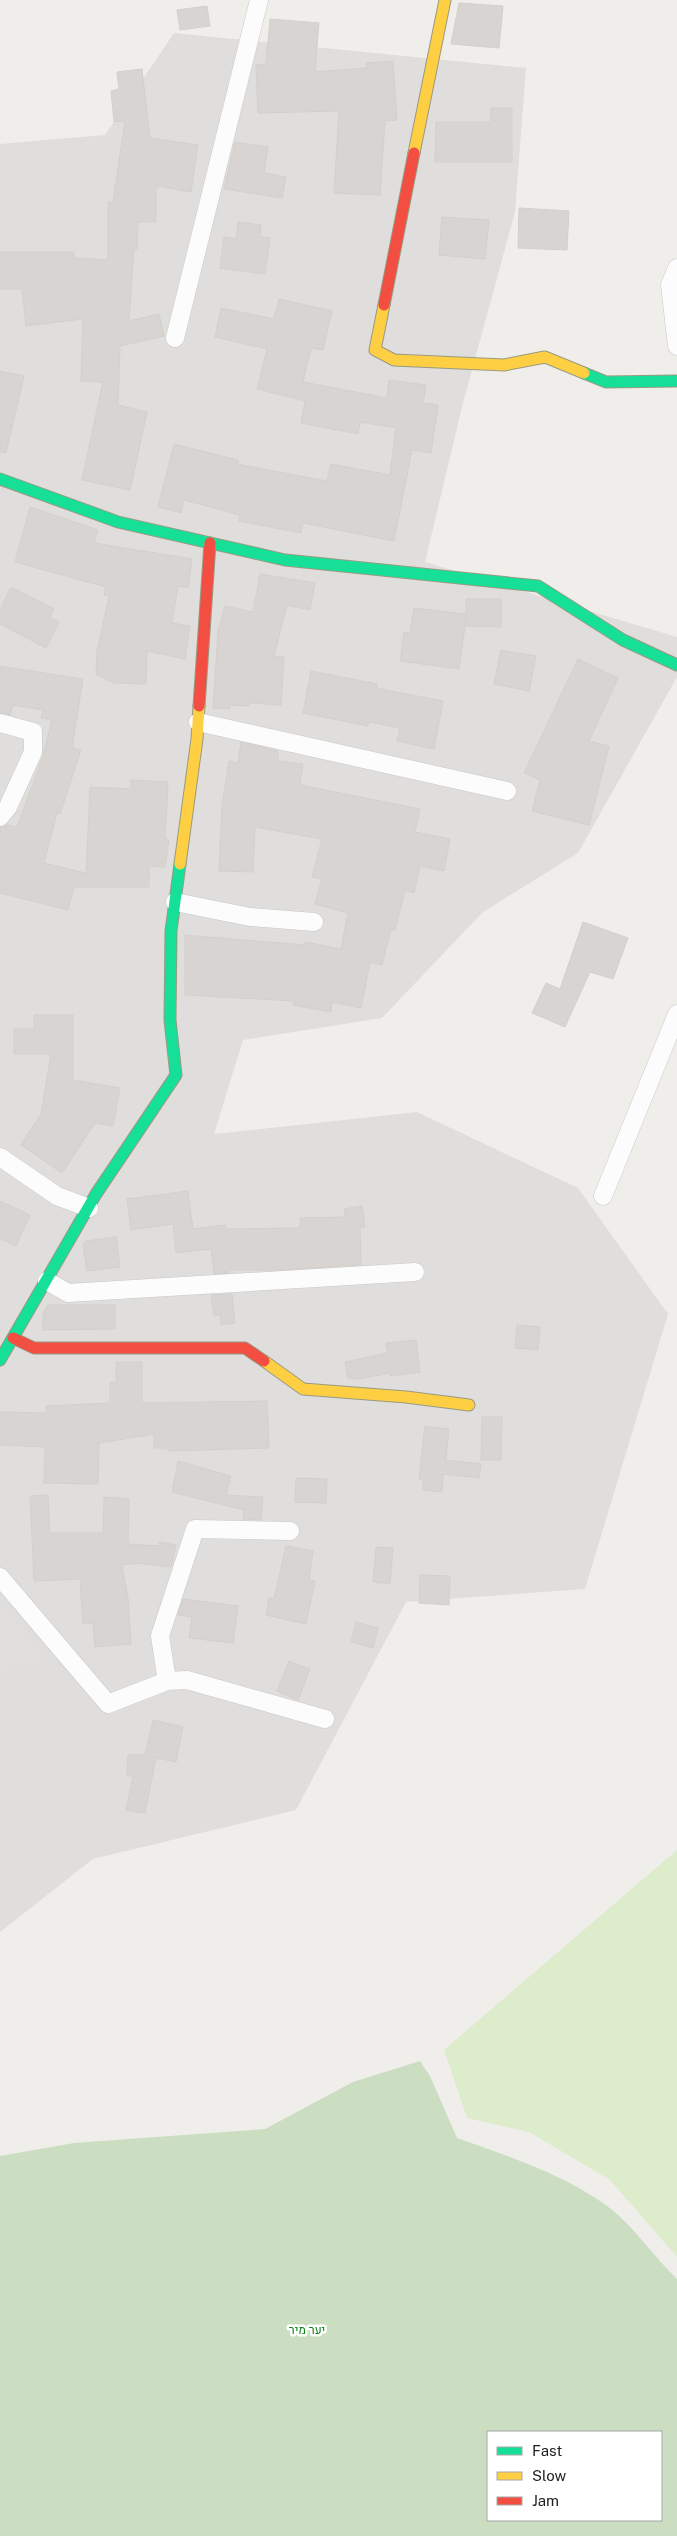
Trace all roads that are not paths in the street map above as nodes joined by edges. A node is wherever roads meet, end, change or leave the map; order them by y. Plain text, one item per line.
1 (259, 0) edge
2 (445, 0) edge
3 (677, 268) edge
4 (175, 338) dead end
5 (677, 346) edge
6 (677, 381) edge
7 (0, 479) edge
8 (210, 543) junction
9 (677, 664) edge
10 (198, 722) junction
11 (0, 723) edge
12 (507, 791) dead end
13 (0, 817) edge
14 (175, 902) junction
15 (314, 922) dead end
16 (677, 1014) edge
17 (0, 1157) edge
18 (603, 1196) dead end
19 (88, 1208) junction
20 (415, 1272) dead end
21 (47, 1281) junction
22 (13, 1338) junction
23 (0, 1360) edge
24 (469, 1406) dead end
25 (290, 1531) dead end
26 (0, 1577) edge
27 (167, 1681) junction
28 (325, 1719) dead end

1 - 4 street
2 - 6 street
3 - 5 street
7 - 8 street
8 - 9 street
8 - 10 street
10 - 12 street
10 - 14 street
11 - 13 street
14 - 15 street
14 - 19 street
16 - 18 street
17 - 19 street
19 - 21 street
20 - 21 street
21 - 22 street
22 - 23 street
22 - 24 street
25 - 27 street
26 - 27 street
27 - 28 street

